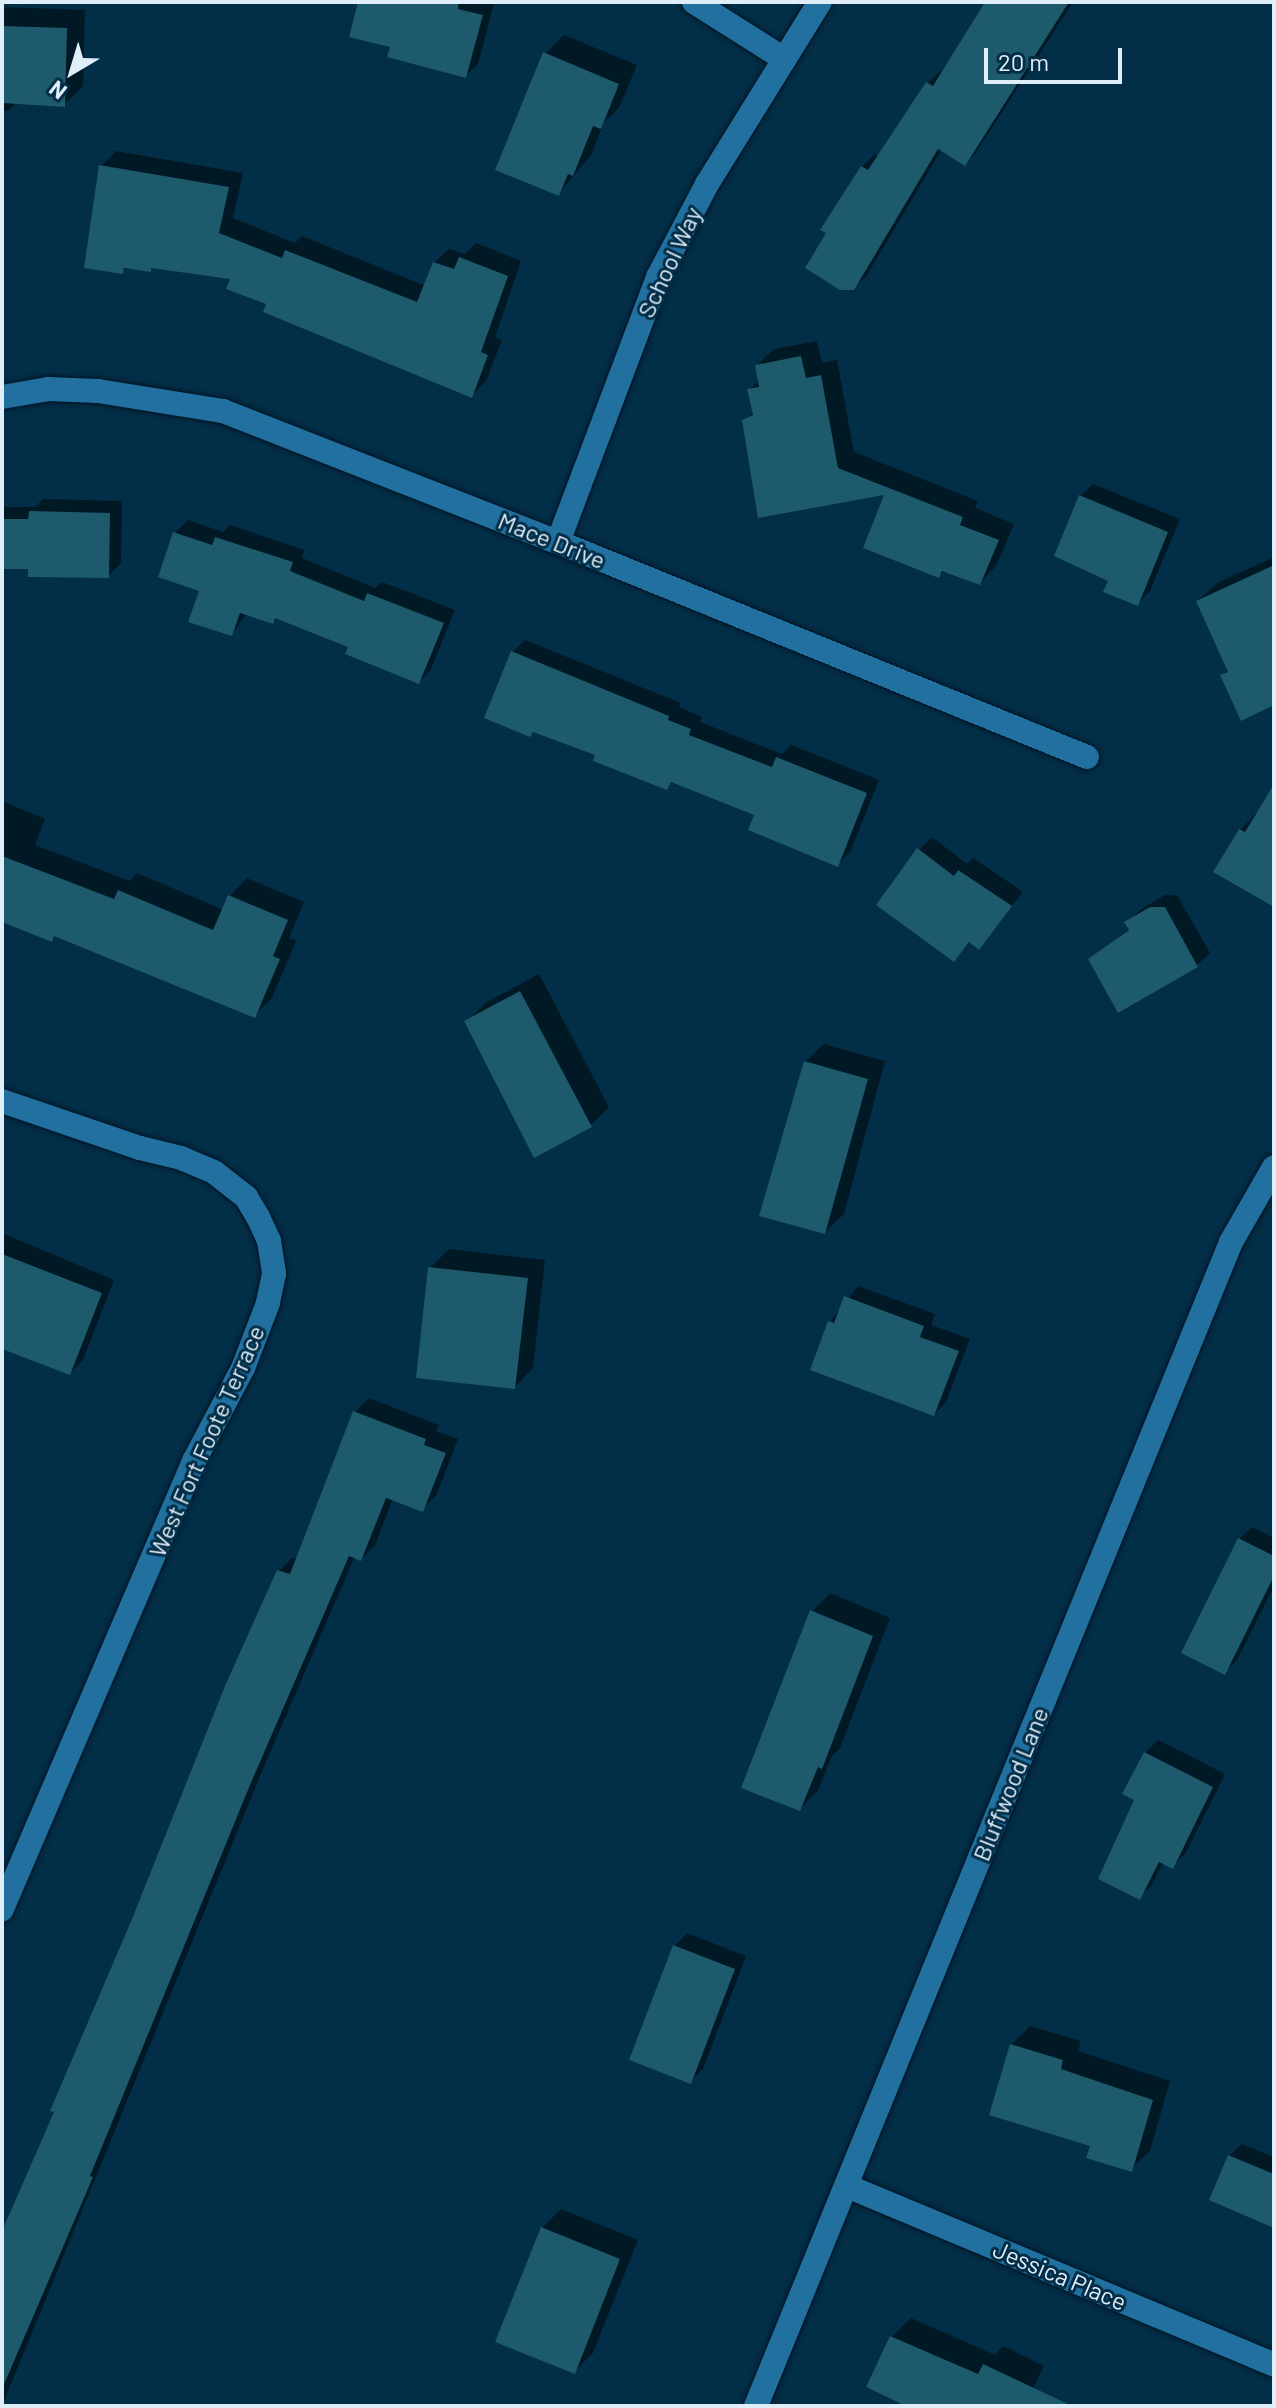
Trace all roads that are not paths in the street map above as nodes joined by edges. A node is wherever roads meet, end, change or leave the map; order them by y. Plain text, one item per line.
1 (694, 2) edge
2 (820, 2) edge
3 (784, 59) junction
4 (2, 397) edge
5 (558, 542) junction
6 (1087, 757) dead end
7 (10, 1104) edge
8 (1274, 1167) edge
9 (2, 1910) edge
10 (847, 2186) junction
11 (1274, 2365) edge
12 (756, 2406) edge

1 - 3 street
2 - 3 street, School Way
3 - 5 street, School Way
4 - 5 street, Mace Drive
5 - 6 street, Mace Drive
7 - 9 street, West Fort Foote Terrace
8 - 10 street, Bluffwood Lane
10 - 11 street, Jessica Place
10 - 12 street, Bluffwood Lane

